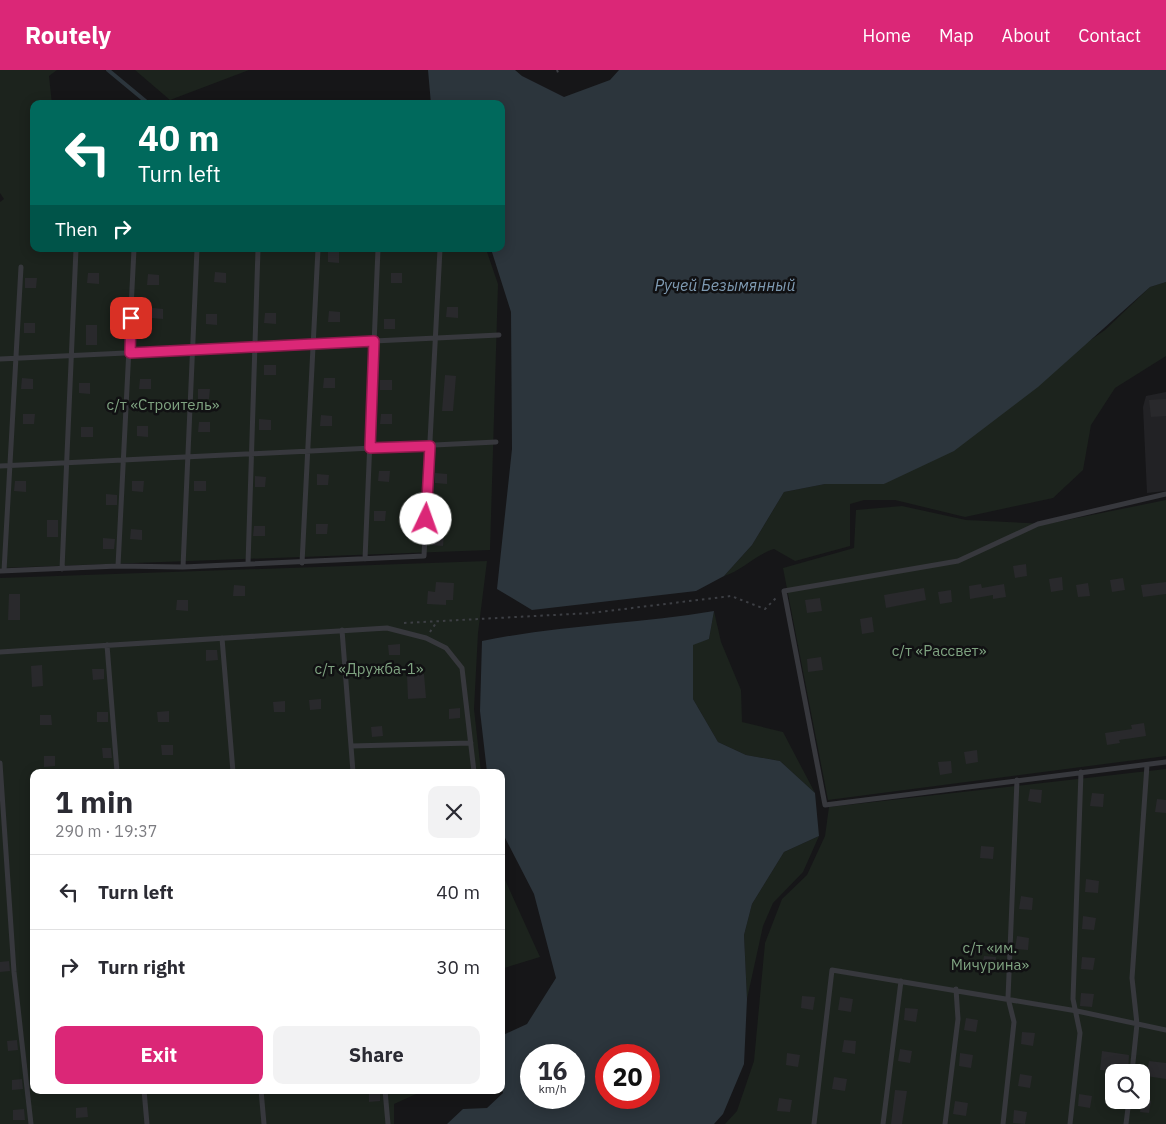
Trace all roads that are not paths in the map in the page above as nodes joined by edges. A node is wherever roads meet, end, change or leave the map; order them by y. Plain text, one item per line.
1 (76, 252) edge
2 (134, 252) edge
3 (198, 252) edge
4 (258, 252) edge
5 (318, 252) edge
6 (378, 252) edge
7 (440, 252) edge
8 (21, 266) dead end
9 (499, 335) dead end
10 (436, 338) junction
11 (374, 341) junction
12 (314, 344) junction
13 (256, 347) junction
14 (194, 350) junction
15 (130, 353) junction
16 (72, 356) junction
17 (16, 358) junction
18 (0, 359) edge
19 (496, 442) dead end
20 (430, 446) junction
21 (370, 448) junction
22 (307, 451) junction
23 (250, 454) junction
24 (188, 457) junction
25 (123, 460) junction
26 (67, 462) junction
27 (0, 466) edge
28 (10, 466) junction
29 (1166, 494) edge
30 (366, 559) junction
31 (302, 563) junction
32 (248, 564) junction
33 (118, 566) junction
34 (183, 567) junction
35 (62, 568) junction
36 (2, 571) edge
37 (342, 630) junction
38 (222, 638) junction
39 (106, 645) junction
40 (0, 652) edge
41 (471, 743) junction
42 (351, 746) junction
43 (1166, 762) edge
44 (0, 763) edge
45 (1147, 765) junction
46 (117, 769) edge
47 (233, 769) edge
48 (353, 769) edge
49 (474, 769) edge
50 (1081, 772) junction
51 (1017, 780) junction
52 (901, 981) junction
53 (956, 989) junction
54 (1008, 998) junction
55 (1077, 1011) junction
56 (1137, 1024) junction
57 (1166, 1030) edge
58 (1133, 1064) edge
59 (144, 1094) edge
60 (261, 1094) edge
61 (385, 1094) edge
62 (1128, 1109) edge
63 (31, 1124) edge
64 (147, 1124) edge
65 (264, 1124) edge
66 (388, 1124) edge
67 (814, 1124) edge
68 (883, 1124) edge
69 (945, 1124) edge
70 (1003, 1124) edge
71 (1070, 1124) edge
72 (1126, 1124) edge

1 - 16 lane
2 - 15 lane
3 - 14 lane
4 - 13 lane
5 - 12 lane
6 - 11 lane
7 - 10 lane
8 - 17 lane
9 - 10 lane
10 - 11 lane
10 - 20 lane
11 - 12 lane
11 - 21 lane
12 - 13 lane
12 - 22 lane
13 - 14 lane
13 - 23 lane
14 - 15 lane
14 - 24 lane
15 - 16 lane
15 - 25 lane
16 - 17 lane
16 - 26 lane
17 - 18 lane
17 - 28 lane
19 - 20 lane
20 - 21 lane
20 - 30 lane
21 - 22 lane
21 - 30 lane
22 - 23 lane
22 - 31 lane
23 - 24 lane
23 - 32 lane
24 - 25 lane
24 - 34 lane
25 - 26 lane
25 - 33 lane
26 - 28 lane
26 - 35 lane
27 - 28 lane
28 - 36 lane
29 - 51 lane
30 - 31 lane
31 - 32 lane
32 - 34 lane
33 - 34 lane
33 - 35 lane
35 - 36 lane
37 - 38 lane
37 - 41 lane
37 - 42 lane
38 - 39 lane
38 - 47 lane
39 - 40 lane
39 - 46 lane
41 - 42 lane
41 - 49 lane
42 - 48 lane
43 - 45 lane
44 - 63 lane
45 - 50 lane
45 - 56 lane
50 - 51 lane
50 - 55 lane
51 - 54 lane
52 - 53 lane
52 - 67 lane
52 - 68 lane
53 - 54 lane
53 - 69 lane
54 - 55 lane
54 - 70 lane
55 - 56 lane
55 - 71 lane
56 - 57 lane
56 - 58 lane
59 - 64 lane
60 - 65 lane
61 - 66 lane
62 - 72 lane

